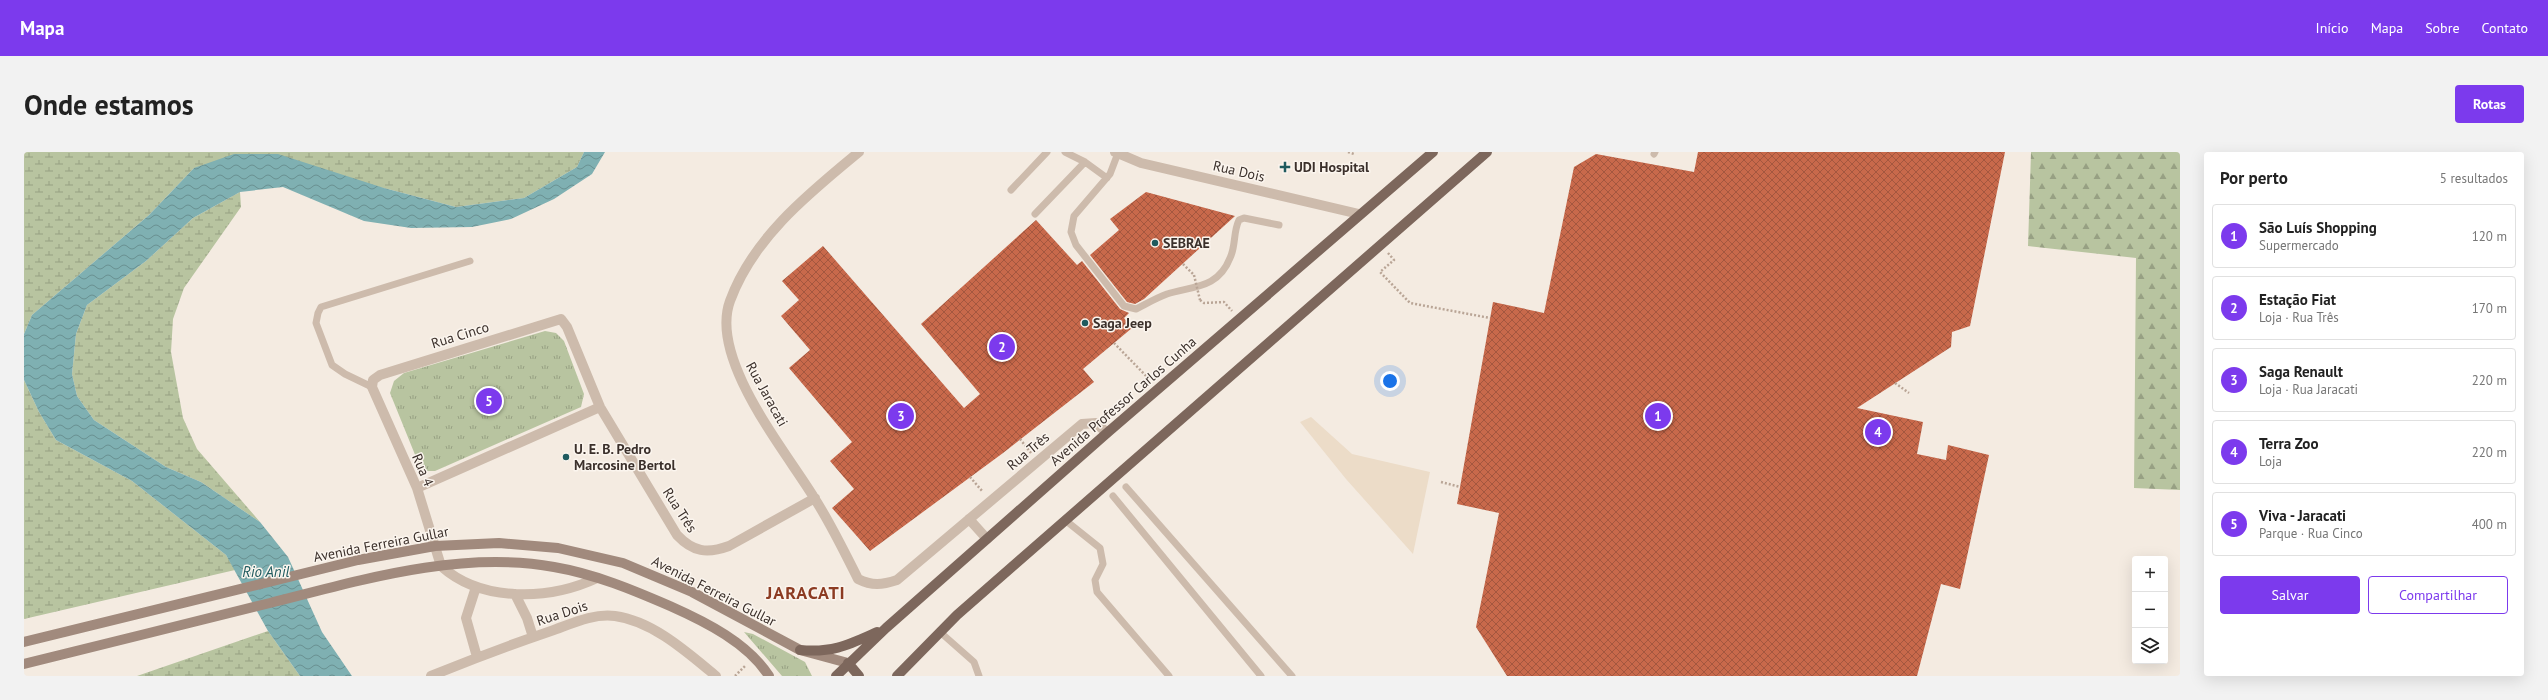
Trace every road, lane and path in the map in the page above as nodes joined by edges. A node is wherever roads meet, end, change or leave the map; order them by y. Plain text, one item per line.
1 (859, 152) edge
2 (1047, 152) edge
3 (1065, 152) edge
4 (1348, 152) edge
5 (1433, 152) edge
6 (1487, 152) edge
7 (1116, 153) edge
8 (1354, 154) dead end
9 (1085, 162) junction
10 (1107, 178) junction
11 (1011, 190) dead end
12 (1035, 214) dead end
13 (1358, 214) junction
14 (1279, 225) dead end
15 (1381, 244) junction
16 (470, 261) dead end
17 (1183, 264) dead end
18 (1490, 318) dead end
19 (1239, 319) junction
20 (564, 321) joint
21 (1114, 343) dead end
22 (1894, 384) dead end
23 (372, 387) junction
24 (1159, 388) junction
25 (1909, 393) dead end
26 (600, 407) junction
27 (1108, 433) junction
28 (1020, 440) dead end
29 (1038, 461) junction
30 (970, 477) dead end
31 (1441, 482) dead end
32 (1460, 486) dead end
33 (1126, 487) dead end
34 (417, 488) junction
35 (1113, 496) dead end
36 (814, 498) junction
37 (991, 501) junction
38 (969, 519) junction
39 (1065, 520) junction
40 (987, 539) junction
41 (435, 546) junction
42 (441, 566) junction
43 (597, 578) junction
44 (884, 584) joint
45 (476, 587) junction
46 (515, 594) junction
47 (886, 628) junction
48 (940, 632) junction
49 (533, 637) junction
50 (24, 642) edge
51 (800, 650) junction
52 (477, 657) junction
53 (750, 661) dead end
54 (848, 663) junction
55 (24, 664) edge
56 (431, 676) edge
57 (716, 676) edge
58 (735, 676) edge
59 (769, 676) edge
60 (836, 676) edge
61 (859, 676) edge
62 (896, 676) edge
63 (979, 676) edge
64 (1169, 676) edge
65 (1261, 676) edge
66 (1292, 676) edge

1 - 36 street, Rua Jaracati
2 - 11 lane
3 - 9 lane
4 - 8 path
5 - 13 main road, Avenida Professor Carlos Cunha
6 - 15 main road
7 - 10 lane
7 - 13 street, Rua Dois
9 - 10 lane
9 - 12 lane
10 - 14 lane
13 - 19 main road, Avenida Professor Carlos Cunha
15 - 18 path
15 - 39 main road
16 - 23 lane
17 - 19 path, bridge
19 - 24 main road, Avenida Professor Carlos Cunha
20 - 23 street, Rua Cinco
20 - 26 street, Rua Três
21 - 24 path
22 - 25 path
23 - 34 street, Rua 4
24 - 27 main road, Avenida Professor Carlos Cunha
26 - 34 street
26 - 36 street, Rua Três
27 - 29 street, Rua Três
27 - 40 main road, Avenida Professor Carlos Cunha
28 - 29 path
29 - 37 street, Rua Três
30 - 37 path
31 - 32 path
33 - 66 lane
34 - 41 street, Rua 4
35 - 65 lane
36 - 44 street, Rua Jaracati
37 - 38 street, Rua Três
38 - 40 street
38 - 44 street, Rua Três
39 - 48 main road
39 - 64 lane
40 - 47 main road, Avenida Professor Carlos Cunha
41 - 42 street, Rua 4
41 - 50 main road, Avenida Ferreira Gullar
41 - 51 main road, Avenida Ferreira Gullar
42 - 43 main road
42 - 45 street
42 - 55 main road
43 - 46 street
43 - 59 main road
45 - 46 street
45 - 52 street
46 - 49 street
47 - 51 main road
47 - 54 main road, Avenida Professor Carlos Cunha
48 - 62 main road
48 - 63 lane
49 - 52 street, Rua Dois
49 - 57 street, Rua Dois
51 - 54 main road, Avenida Ferreira Gullar
52 - 56 street, Rua Dois
53 - 58 path
54 - 60 main road, Avenida Professor Carlos Cunha
54 - 61 main road

